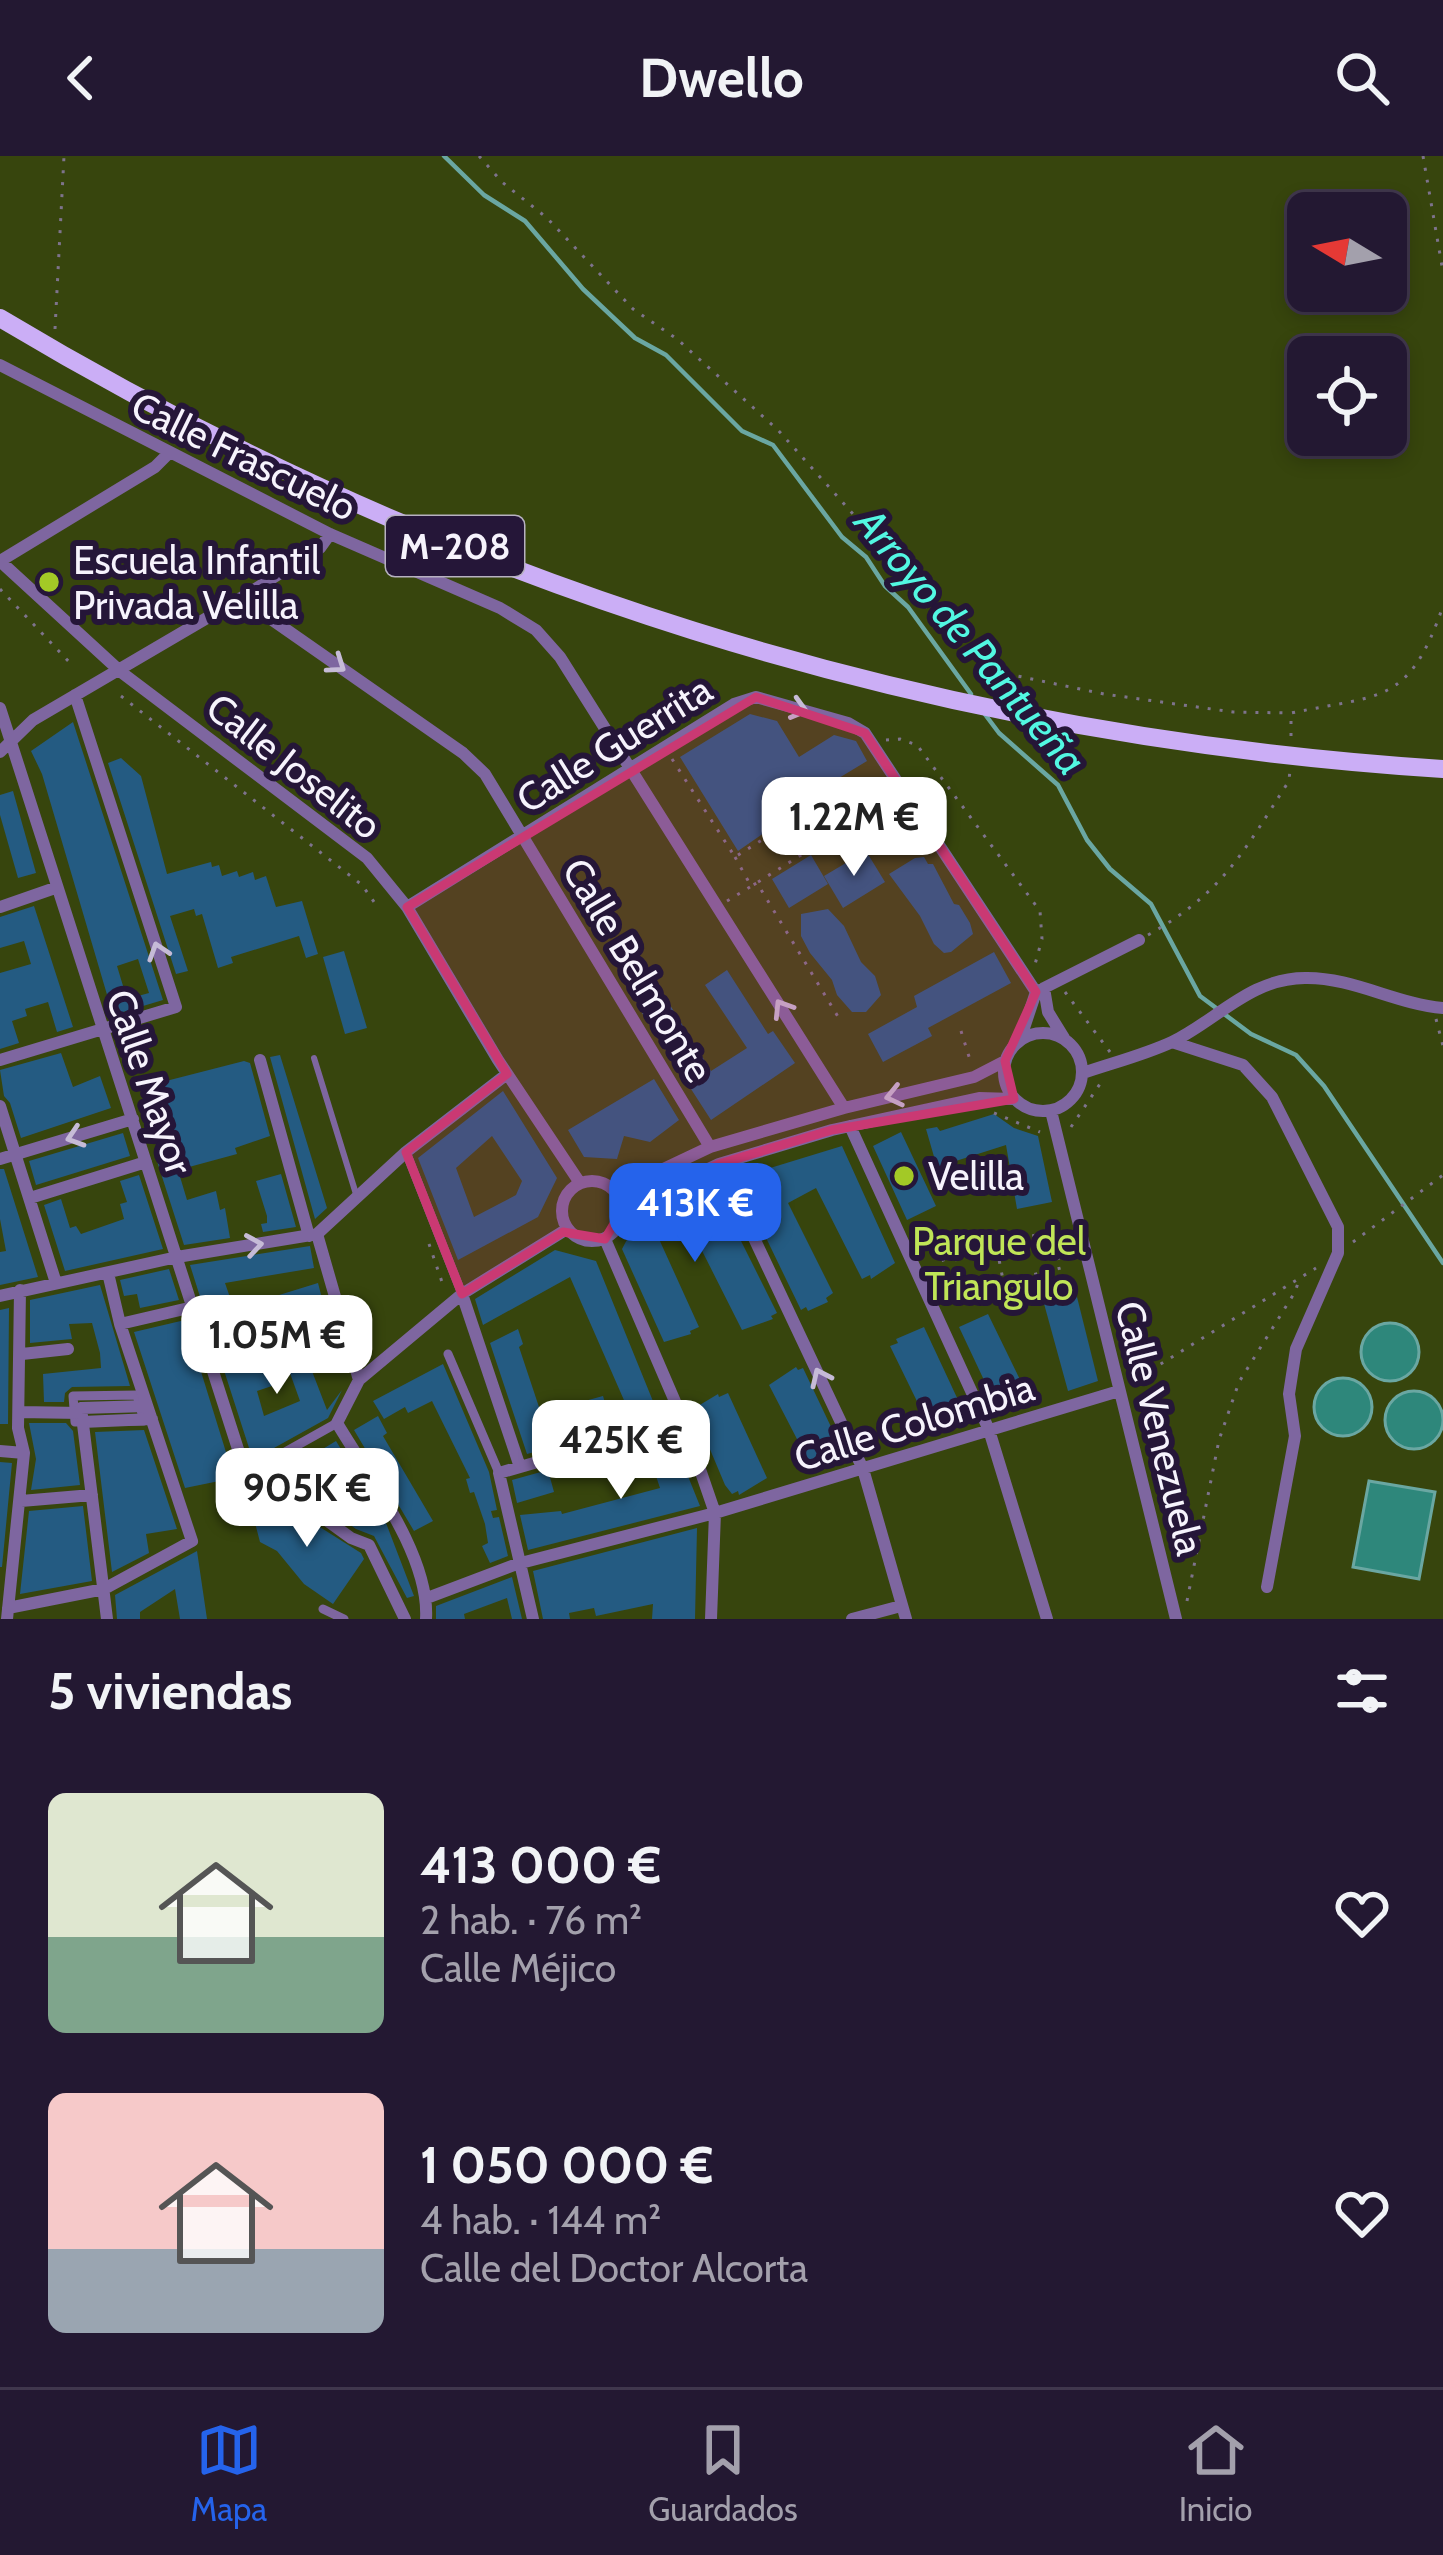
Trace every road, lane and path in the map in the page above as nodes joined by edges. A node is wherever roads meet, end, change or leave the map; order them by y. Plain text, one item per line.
1 (64, 156) edge
2 (479, 156) edge
3 (1423, 156) edge
4 (1443, 272) edge
5 (0, 318) edge
6 (55, 331) dead end
7 (0, 365) edge
8 (169, 453) junction
9 (330, 534) junction
10 (0, 561) edge
11 (0, 589) edge
12 (241, 598) junction
13 (1443, 606) edge
14 (73, 666) dead end
15 (121, 672) junction
16 (75, 695) junction
17 (121, 696) dead end
18 (0, 708) edge
19 (1292, 713) junction
20 (11, 740) junction
21 (874, 747) junction
22 (665, 748) junction
23 (0, 752) edge
24 (1290, 757) junction
25 (632, 769) junction
26 (1443, 769) edge
27 (891, 772) junction
28 (903, 790) junction
29 (522, 836) junction
30 (735, 857) junction
31 (754, 884) junction
32 (55, 888) junction
33 (0, 907) edge
34 (407, 907) junction
35 (718, 907) junction
36 (379, 909) dead end
37 (1155, 931) dead end
38 (1139, 940) dead end
39 (1046, 987) junction
40 (1440, 1008) edge
41 (840, 1020) dead end
42 (100, 1028) junction
43 (961, 1031) dead end
44 (1064, 1039) junction
45 (1020, 1040) junction
46 (1172, 1042) junction
47 (1443, 1046) edge
48 (314, 1058) dead end
49 (0, 1060) edge
50 (260, 1060) dead end
51 (1005, 1061) junction
52 (1112, 1063) junction
53 (971, 1065) dead end
54 (1083, 1073) junction
55 (508, 1074) junction
56 (1014, 1099) junction
57 (0, 1106) edge
58 (980, 1107) dead end
59 (844, 1108) junction
60 (1051, 1111) junction
61 (133, 1119) junction
62 (850, 1126) junction
63 (1068, 1131) dead end
64 (1044, 1133) dead end
65 (710, 1147) junction
66 (406, 1152) junction
67 (16, 1156) junction
68 (0, 1159) edge
69 (146, 1162) junction
70 (719, 1164) junction
71 (1443, 1175) edge
72 (580, 1183) junction
73 (615, 1192) junction
74 (358, 1197) junction
75 (30, 1198) junction
76 (622, 1210) junction
77 (1078, 1224) junction
78 (567, 1229) junction
79 (313, 1235) junction
80 (605, 1239) junction
81 (996, 1246) junction
82 (1056, 1250) junction
83 (1338, 1252) junction
84 (956, 1256) junction
85 (177, 1257) junction
86 (109, 1273) junction
87 (944, 1280) junction
88 (1299, 1280) junction
89 (1004, 1282) junction
90 (56, 1283) junction
91 (936, 1285) dead end
92 (20, 1290) junction
93 (963, 1292) junction
94 (462, 1294) junction
95 (0, 1296) edge
96 (194, 1307) junction
97 (338, 1318) junction
98 (120, 1324) junction
99 (68, 1349) dead end
100 (22, 1354) junction
101 (208, 1354) junction
102 (448, 1354) dead end
103 (358, 1380) junction
104 (1119, 1391) junction
105 (19, 1412) junction
106 (146, 1413) junction
107 (79, 1416) junction
108 (682, 1420) junction
109 (337, 1423) junction
110 (989, 1430) junction
111 (0, 1451) edge
112 (24, 1453) junction
113 (520, 1467) junction
114 (863, 1468) junction
115 (499, 1474) junction
116 (245, 1478) junction
117 (92, 1495) junction
118 (20, 1501) junction
119 (715, 1513) junction
120 (517, 1564) junction
121 (5, 1578) edge
122 (1267, 1587) dead end
123 (104, 1589) junction
124 (428, 1598) junction
125 (323, 1610) dead end
126 (904, 1612) edge
127 (1175, 1612) edge
128 (7, 1614) edge
129 (106, 1619) edge
130 (344, 1619) edge
131 (405, 1619) edge
132 (426, 1619) edge
133 (533, 1619) edge
134 (711, 1619) edge
135 (852, 1619) edge
136 (1047, 1619) edge

1 - 6 path
2 - 19 path
3 - 4 path
5 - 24 main road, M-208
7 - 8 street, Calle Frascuelo
8 - 9 street, Calle Frascuelo
8 - 10 street
9 - 12 street
9 - 25 street, Calle Frascuelo
10 - 15 street, Calle Joselito
11 - 14 path
12 - 15 street
12 -> 29 street, Calle Belmonte
13 - 19 path
15 - 16 street
15 - 34 street, Calle Joselito
16 - 20 street
42 -> 16 street
17 - 36 path
18 - 20 street, Calle Mayor
19 - 24 path
20 - 23 street
20 - 32 street, Calle Mayor
22 -> 21 street, Calle Guerrita
21 - 27 street, Calle Guerrita
21 - 39 path
22 - 25 street, Calle Guerrita
22 - 30 path
24 - 26 main road, M-208
24 - 37 path
25 - 29 street, Calle Guerrita
25 - 35 street, Calle Frascuelo
27 - 28 street, Calle Guerrita
27 - 30 path
28 - 31 path
28 - 39 street, Calle Guerrita
29 - 34 street, Calle Guerrita
29 - 65 street, Calle Belmonte
30 - 31 path
31 - 35 path
31 - 41 path
32 - 33 street
32 - 42 street, Calle Mayor
34 - 55 street, Calle Joselito
59 -> 35 street, Calle Frascuelo
38 - 39 street
39 - 44 street, Calle Guerrita
39 - 45 street
39 - 52 path
40 - 46 street
40 - 47 path
42 - 49 street
42 - 61 street, Calle Mayor
43 - 53 path
44 - 45 street
44 - 54 street
45 - 51 street
46 - 52 street
46 - 83 street
48 - 74 lane
50 - 79 street
51 - 56 street
51 -> 59 street
52 - 54 street
52 - 63 path
54 - 60 street
55 - 66 street
55 - 72 street, Calle Joselito
56 - 60 street
56 - 62 street
57 - 67 street
58 - 64 path
59 - 65 street
60 - 77 street, Calle Venezuela
61 -> 67 street
61 - 69 street, Calle Mayor
62 - 70 street
62 - 110 street
65 - 73 street
66 - 74 street
66 - 94 street
67 - 68 street
67 - 75 street
69 - 75 street
69 - 85 street, Calle Mayor
70 - 76 street
114 -> 70 street
71 - 83 path
72 - 73 street
72 - 78 street
73 - 76 street
74 - 79 street
75 - 90 street
76 - 80 street
77 - 82 path
77 - 104 street, Calle Venezuela
78 - 80 street
78 - 94 street
85 -> 79 street
79 - 97 street
80 - 108 street
81 - 82 path
81 - 84 path
81 - 89 path
82 - 89 path
83 - 88 path
83 - 122 street
84 - 87 path
84 - 93 path
85 - 86 street
85 - 96 street, Calle Mayor
86 - 90 street
86 - 98 street
87 - 91 path
87 - 93 path
88 - 104 path
88 - 127 path
89 - 93 path
90 - 92 street
92 - 95 street
92 - 100 street
94 - 103 street
94 - 113 street
96 - 98 street
96 - 101 street, Calle Mayor
97 - 101 street
97 - 103 street
98 - 106 street
99 - 100 street
100 - 105 street
101 - 116 street, Calle Mayor
102 - 115 street
103 - 109 street
104 - 110 street, Calle Colombia
104 - 127 street, Calle Venezuela
105 - 107 street
105 - 112 street
106 - 107 street
106 - 123 street
107 - 117 street
108 - 113 street
108 - 119 street
109 - 116 street
109 - 124 street
110 - 114 street, Calle Colombia
110 - 136 street
111 - 112 street
112 - 118 street
113 - 115 street
114 - 119 street, Calle Colombia
114 - 126 street
115 - 120 street
116 - 131 street
117 - 118 street
117 - 123 street
118 - 121 street
119 - 120 street, Calle Colombia
119 - 134 street
120 - 124 street, Calle Colombia
120 - 133 street
121 - 128 street
123 - 128 street
123 - 129 street
124 - 132 street
125 - 130 street
126 - 135 street

